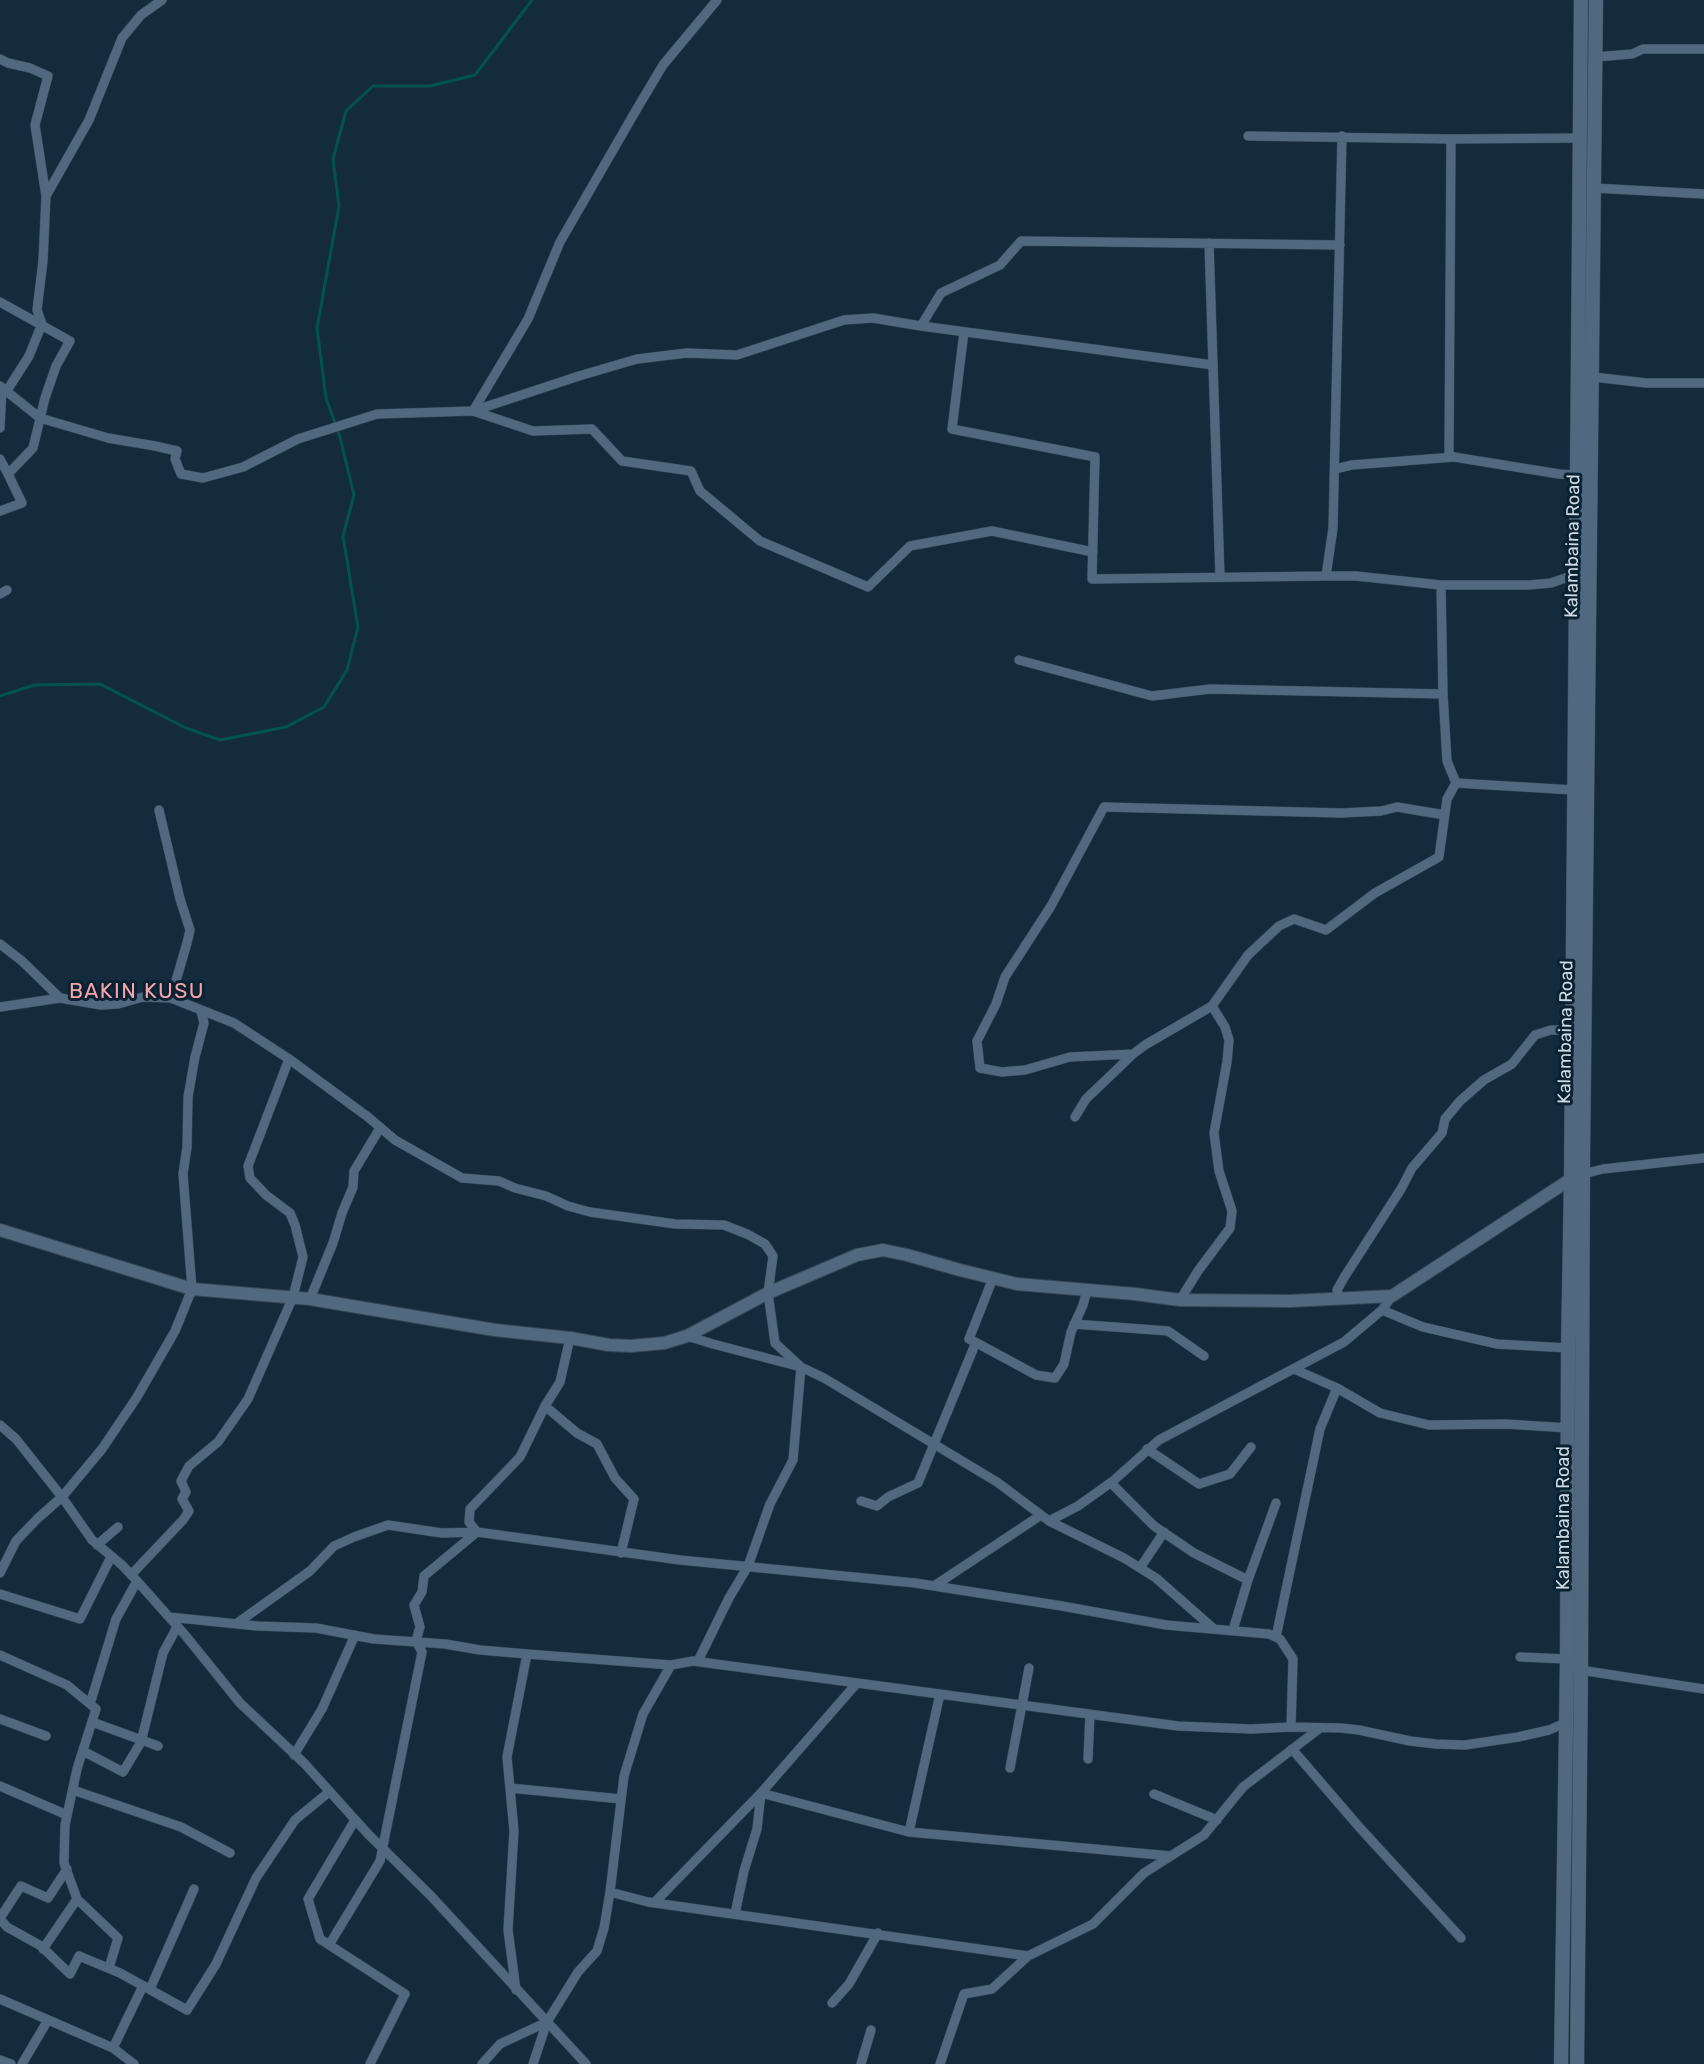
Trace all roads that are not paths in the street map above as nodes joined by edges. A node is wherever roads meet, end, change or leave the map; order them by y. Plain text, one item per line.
1 (162, 0) edge
2 (717, 0) edge
3 (1581, 0) edge
4 (1596, 0) edge
5 (1704, 49) edge
6 (1595, 57) junction
7 (0, 59) edge
8 (1248, 136) dead end
9 (1342, 136) junction
10 (1580, 138) junction
11 (1451, 139) junction
12 (1594, 188) junction
13 (1704, 194) edge
14 (46, 196) junction
15 (1209, 243) junction
16 (1340, 244) junction
17 (0, 302) edge
18 (42, 324) junction
19 (921, 326) junction
20 (964, 332) junction
21 (1213, 365) junction
22 (1593, 377) junction
23 (1704, 383) edge
24 (3, 388) edge
25 (473, 411) junction
26 (40, 418) junction
27 (0, 428) edge
28 (1454, 457) junction
29 (0, 459) edge
30 (1335, 469) junction
31 (8, 474) junction
32 (1576, 475) junction
33 (0, 511) edge
34 (1093, 552) junction
35 (1326, 576) junction
36 (1220, 578) junction
37 (1576, 578) junction
38 (1441, 585) junction
39 (1018, 660) dead end
40 (1443, 694) junction
41 (1456, 783) junction
42 (1574, 790) junction
43 (159, 810) dead end
44 (1445, 815) junction
45 (0, 944) edge
46 (60, 998) junction
47 (171, 998) junction
48 (0, 1006) edge
49 (1212, 1006) junction
50 (201, 1011) junction
51 (1572, 1030) junction
52 (1133, 1054) junction
53 (289, 1059) junction
54 (1075, 1117) dead end
55 (380, 1128) junction
56 (1704, 1158) edge
57 (1577, 1176) junction
58 (0, 1230) edge
59 (993, 1278) junction
60 (192, 1289) junction
61 (1087, 1290) junction
62 (768, 1293) junction
63 (1392, 1296) junction
64 (293, 1297) junction
65 (310, 1299) junction
66 (1340, 1299) junction
67 (1180, 1300) junction
68 (1382, 1310) junction
69 (1074, 1324) junction
70 (687, 1336) junction
71 (570, 1338) junction
72 (975, 1342) junction
73 (1568, 1348) junction
74 (1204, 1356) dead end
75 (801, 1367) junction
76 (1294, 1369) junction
77 (1337, 1388) junction
78 (545, 1406) junction
79 (0, 1425) edge
80 (1569, 1428) junction
81 (934, 1444) junction
82 (1251, 1447) dead end
83 (1148, 1449) junction
84 (1111, 1483) junction
85 (62, 1497) junction
86 (861, 1501) dead end
87 (1276, 1503) dead end
88 (1045, 1518) junction
89 (118, 1527) dead end
90 (477, 1532) junction
91 (1164, 1533) junction
92 (97, 1545) junction
93 (621, 1553) junction
94 (111, 1557) junction
95 (748, 1566) junction
96 (1140, 1568) junction
97 (0, 1573) edge
98 (134, 1578) junction
99 (1248, 1580) junction
100 (934, 1586) junction
101 (0, 1594) edge
102 (169, 1617) junction
103 (236, 1624) junction
104 (177, 1627) junction
105 (1214, 1629) junction
106 (1233, 1630) junction
107 (355, 1635) junction
108 (1276, 1637) junction
109 (416, 1641) junction
110 (527, 1654) junction
111 (0, 1655) edge
112 (1520, 1657) dead end
113 (698, 1661) junction
114 (671, 1665) junction
115 (1572, 1665) junction
116 (1029, 1668) dead end
117 (856, 1683) junction
118 (1704, 1689) edge
119 (940, 1694) junction
120 (90, 1704) junction
121 (1023, 1705) junction
122 (1090, 1714) junction
123 (0, 1719) edge
124 (92, 1722) junction
125 (1565, 1723) junction
126 (1291, 1727) junction
127 (1320, 1728) junction
128 (46, 1736) dead end
129 (142, 1740) junction
130 (158, 1746) dead end
131 (1292, 1749) junction
132 (83, 1751) junction
133 (294, 1755) junction
134 (1088, 1759) dead end
135 (1010, 1768) dead end
136 (0, 1786) edge
137 (510, 1788) junction
138 (73, 1790) junction
139 (329, 1792) junction
140 (761, 1793) junction
141 (1154, 1794) dead end
142 (621, 1799) junction
143 (67, 1815) junction
144 (355, 1820) junction
145 (1217, 1820) junction
146 (909, 1832) junction
147 (382, 1848) junction
148 (230, 1853) dead end
149 (1171, 1856) junction
150 (67, 1869) junction
151 (194, 1889) dead end
152 (610, 1892) junction
153 (77, 1899) junction
154 (654, 1903) junction
155 (735, 1914) junction
156 (1, 1922) edge
157 (878, 1933) junction
158 (1461, 1938) dead end
159 (329, 1945) junction
160 (44, 1949) junction
161 (1028, 1956) junction
162 (109, 1968) junction
163 (146, 1988) junction
164 (516, 1990) junction
165 (0, 2000) edge
166 (832, 2003) dead end
167 (48, 2020) junction
168 (547, 2022) junction
169 (871, 2030) dead end
170 (112, 2048) junction
171 (0, 2060) edge
172 (11, 2064) edge
173 (22, 2064) edge
174 (135, 2064) edge
175 (370, 2064) edge
176 (482, 2064) edge
177 (533, 2064) edge
178 (586, 2064) edge
179 (861, 2064) edge
180 (940, 2064) edge
181 (1561, 2064) edge
182 (1577, 2064) edge

1 - 14 street
2 - 25 street
3 - 10 main road
4 - 6 main road, Kalambaina Road
5 - 6 street
6 - 12 main road, Kalambaina Road
7 - 14 street
8 - 9 street
9 - 11 street
9 - 16 street
10 - 11 street
10 - 32 main road
11 - 28 street
12 - 13 street
12 - 22 main road, Kalambaina Road
14 - 18 street
15 - 16 street
15 - 19 street
15 - 21 street
16 - 30 street
17 - 18 street
18 - 24 street
18 - 26 street
19 - 20 street
19 - 25 street
20 - 21 street
20 - 34 street
21 - 36 street
22 - 23 street
22 - 57 main road, Kalambaina Road
24 - 26 street
24 - 27 street
25 - 26 street
25 - 34 street
26 - 31 street
28 - 30 street
28 - 32 street
29 - 31 street
30 - 35 street
31 - 33 street
32 - 37 main road
34 - 36 street
35 - 36 street
35 - 38 street
37 - 38 street
37 - 42 main road
38 - 40 street
39 - 40 street
40 - 41 street
41 - 42 street
41 - 44 street
42 - 51 main road
43 - 47 street
44 - 49 street
44 - 52 street
45 - 46 street
46 - 47 street
46 - 48 street
47 - 50 street
49 - 52 street
49 - 67 street
50 - 53 street
50 - 60 street
51 - 57 main road
51 - 66 street
52 - 54 street
53 - 55 street
53 - 64 street
55 - 62 street
55 - 65 street
56 - 57 street
57 - 63 street
57 - 73 main road
57 - 115 main road, Kalambaina Road
58 - 60 street
59 - 61 street
59 - 62 street
59 - 72 street
60 - 64 street
60 - 85 street
61 - 67 street
61 - 69 street
62 - 70 street
62 - 75 street
63 - 66 street
63 - 68 street
64 - 65 street
64 - 98 street
65 - 71 street
66 - 67 street
68 - 73 street
68 - 76 street
69 - 72 street
69 - 74 street
70 - 71 street
70 - 75 street
71 - 78 street
72 - 81 street
73 - 80 main road
75 - 81 street
75 - 95 street
76 - 77 street
76 - 83 street
77 - 80 street
77 - 108 street
78 - 90 street
78 - 93 street
79 - 85 street
80 - 115 main road
81 - 86 street
81 - 88 street
82 - 83 street
83 - 84 street
84 - 88 street
84 - 91 street
85 - 92 street
85 - 97 street
87 - 99 street
88 - 96 street
88 - 100 street
89 - 92 street
90 - 93 street
90 - 103 street
90 - 109 street
91 - 96 street
91 - 99 street
92 - 94 street
93 - 95 street
94 - 98 street
94 - 101 street
95 - 100 street
95 - 113 street
96 - 105 street
98 - 102 street
98 - 120 street
99 - 106 street
100 - 105 street
102 - 103 street
102 - 104 street
103 - 107 street
104 - 129 street
104 - 133 street
105 - 106 street
106 - 108 street
107 - 109 street
107 - 133 street
108 - 126 street
109 - 110 street
109 - 147 street
110 - 114 street
110 - 137 street
111 - 120 street
112 - 115 street
113 - 114 street
113 - 117 street
114 - 142 street
115 - 118 street
115 - 125 main road
115 - 182 main road, Kalambaina Road
116 - 121 street
117 - 119 street
117 - 140 street
119 - 121 street
119 - 146 street
120 - 124 street
121 - 122 street
121 - 135 street
122 - 126 street
122 - 134 street
123 - 128 street
124 - 129 street
124 - 132 street
125 - 127 street
125 - 181 main road
126 - 127 street
127 - 131 street
129 - 130 street
129 - 132 street
131 - 145 street
131 - 158 street
132 - 138 street
133 - 139 street
136 - 143 street
137 - 142 street
137 - 164 street
138 - 143 street
138 - 148 street
139 - 144 street
139 - 163 street
140 - 146 street
140 - 154 street
140 - 155 street
141 - 145 street
142 - 152 street
143 - 150 street
144 - 147 street
144 - 159 street
145 - 149 street
146 - 149 street
147 - 159 street
147 - 164 street
149 - 161 street
150 - 153 street
150 - 156 street
151 - 163 street
152 - 154 street
152 - 168 street
153 - 160 street
153 - 162 street
154 - 155 street
155 - 157 street
156 - 160 street
157 - 161 street
157 - 166 street
159 - 175 street
160 - 162 street
161 - 180 street
162 - 163 street
163 - 170 street
164 - 168 street
165 - 167 street
167 - 170 street
167 - 173 street
168 - 176 street
168 - 177 street
168 - 178 street
169 - 179 street
170 - 174 street
171 - 172 street

